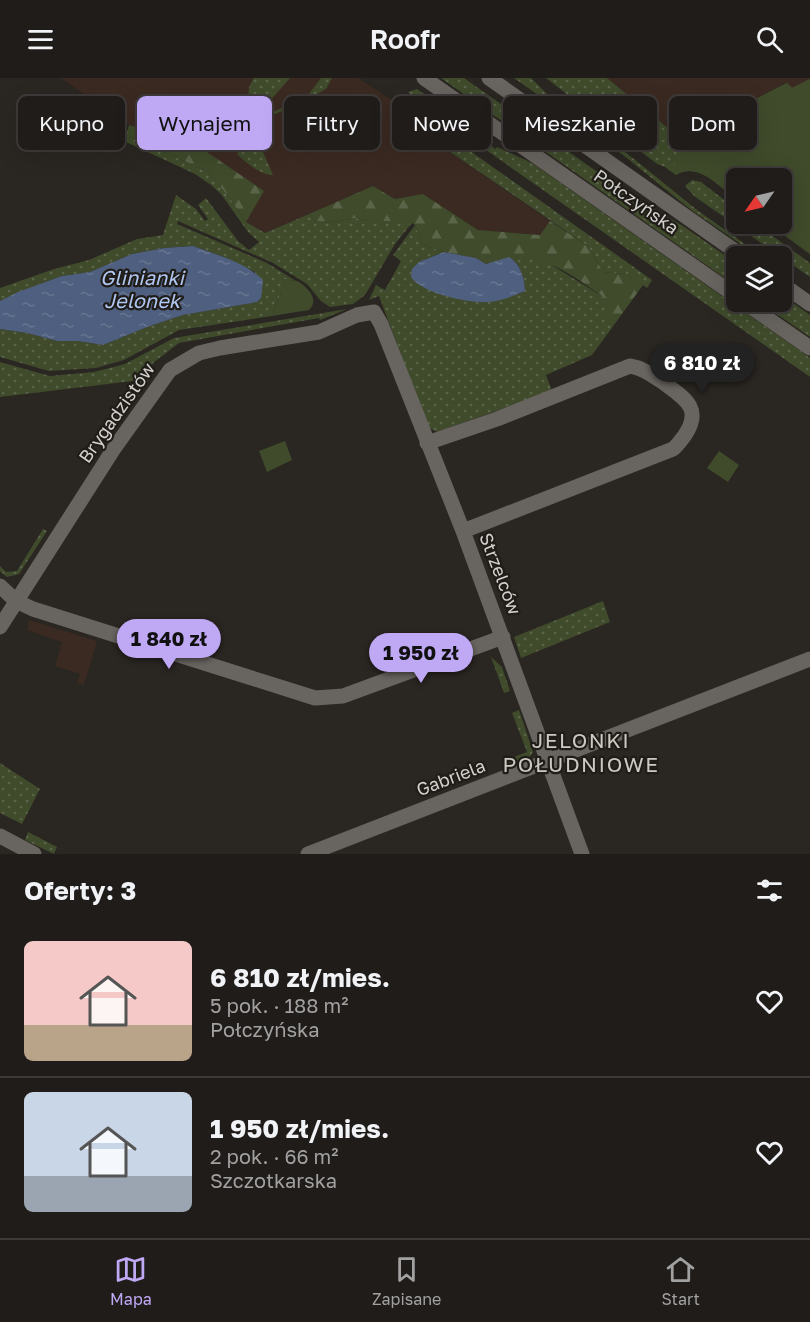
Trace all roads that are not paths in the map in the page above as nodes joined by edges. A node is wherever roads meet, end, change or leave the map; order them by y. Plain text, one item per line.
1 (424, 78) edge
2 (489, 78) edge
3 (728, 246) edge
4 (726, 289) edge
5 (792, 291) edge
6 (810, 304) edge
7 (374, 312) joint
8 (758, 312) edge
9 (810, 348) edge
10 (427, 443) junction
11 (463, 531) junction
12 (0, 586) edge
13 (16, 601) junction
14 (0, 627) edge
15 (503, 637) junction
16 (810, 659) edge
17 (548, 760) junction
18 (0, 836) edge
19 (34, 854) edge
20 (308, 854) edge
21 (582, 854) edge

1 - 4 street, Połczyńska
2 - 3 street, Połczyńska
5 - 6 street
7 - 10 street, Strzelców
7 - 13 street, Brygadzistów
8 - 9 street
10 - 11 street, Strzelców
10 - 11 street
11 - 15 street, Strzelców
12 - 13 street
13 - 14 street, Brygadzistów
13 - 15 street
15 - 17 street, Strzelców
16 - 17 street, Gabriela
17 - 20 street, Gabriela
17 - 21 street, Strzelców
18 - 19 street

